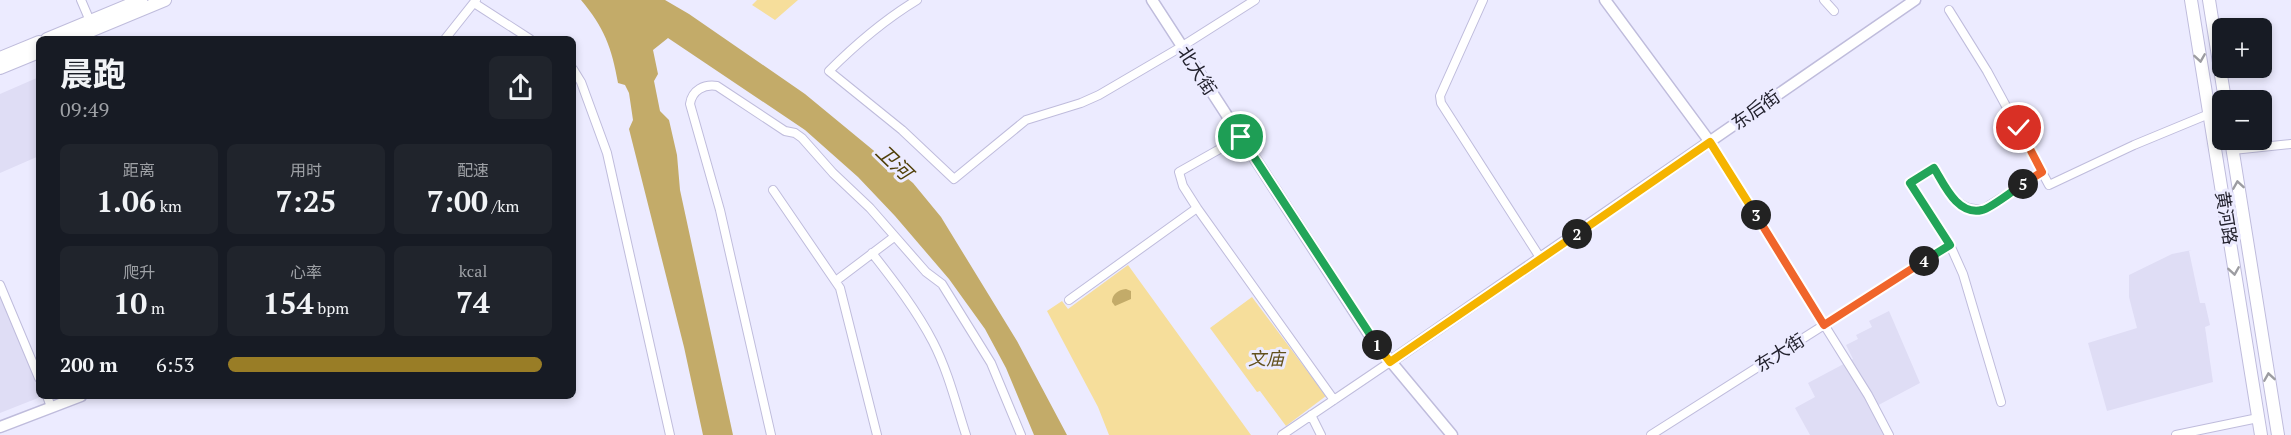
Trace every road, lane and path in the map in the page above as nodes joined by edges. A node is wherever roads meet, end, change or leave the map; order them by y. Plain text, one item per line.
1 (81, 0) edge
2 (141, 0) edge
3 (165, 0) edge
4 (917, 0) edge
5 (1152, 0) edge
6 (1256, 0) edge
7 (1483, 0) edge
8 (1605, 0) edge
9 (1824, 0) edge
10 (2191, 0) edge
11 (2209, 0) edge
12 (1910, 1) edge
13 (475, 2) edge
14 (1949, 10) dead end
15 (1834, 11) dead end
16 (93, 30) edge
17 (62, 36) edge
18 (78, 36) edge
19 (448, 36) edge
20 (526, 36) edge
21 (36, 43) edge
22 (1181, 47) junction
23 (36, 53) edge
24 (0, 58) edge
25 (0, 68) edge
26 (576, 74) edge
27 (2223, 90) edge
28 (2209, 114) junction
29 (1241, 137) junction
30 (1710, 142) junction
31 (2272, 144) edge
32 (2291, 144) edge
33 (2233, 150) edge
34 (2042, 172) junction
35 (773, 190) dead end
36 (1197, 208) junction
37 (894, 237) junction
38 (1950, 245) junction
39 (872, 253) junction
40 (1541, 259) junction
41 (837, 280) junction
42 (0, 285) edge
43 (1069, 300) dead end
44 (1824, 325) junction
45 (1390, 362) junction
46 (36, 371) edge
47 (48, 399) edge
48 (73, 399) edge
49 (1334, 400) junction
50 (2001, 402) dead end
51 (51, 407) junction
52 (1311, 416) junction
53 (2258, 418) junction
54 (0, 427) edge
55 (670, 435) edge
56 (771, 435) edge
57 (877, 435) edge
58 (966, 435) edge
59 (1021, 435) edge
60 (1282, 435) edge
61 (1321, 435) edge
62 (1452, 435) edge
63 (1651, 435) edge
64 (1889, 435) edge
65 (2176, 435) edge
66 (2261, 435) edge
67 (2278, 435) edge

1 - 16 street
2 - 16 main road
3 - 16 main road
4 - 22 street
5 - 22 street, 北大街
6 - 22 street
7 - 40 street
8 - 30 street
9 - 15 street
10 -> 28 main road, 黄河路
11 - 27 main road
12 - 30 street, 东后街
13 - 19 street
13 - 20 street
14 - 34 street
16 - 17 main road
16 - 18 main road
21 - 24 main road
22 - 29 street, 北大街
23 - 25 main road
26 - 55 street
28 - 34 street
28 -> 53 main road, 黄河路
29 - 36 street
29 - 45 street, 北大街
30 - 40 street, 东后街
30 - 44 street
31 - 32 street
67 -> 33 main road, 黄河路
34 - 38 street
35 - 41 street
36 - 43 street
36 - 49 street
37 - 39 street
37 - 56 street
37 - 59 street
38 - 44 street, 东大街
38 - 50 street
39 - 41 street
39 - 58 street
40 - 45 street, 东后街
41 - 57 street
42 - 46 street
44 - 63 street, 东大街
44 - 64 street
45 - 49 street
45 - 62 street, 北大街
47 - 51 street
48 - 51 street
49 - 52 street
51 - 54 street
52 - 60 street
52 - 61 street
53 - 65 street
53 - 66 main road, 黄河路

